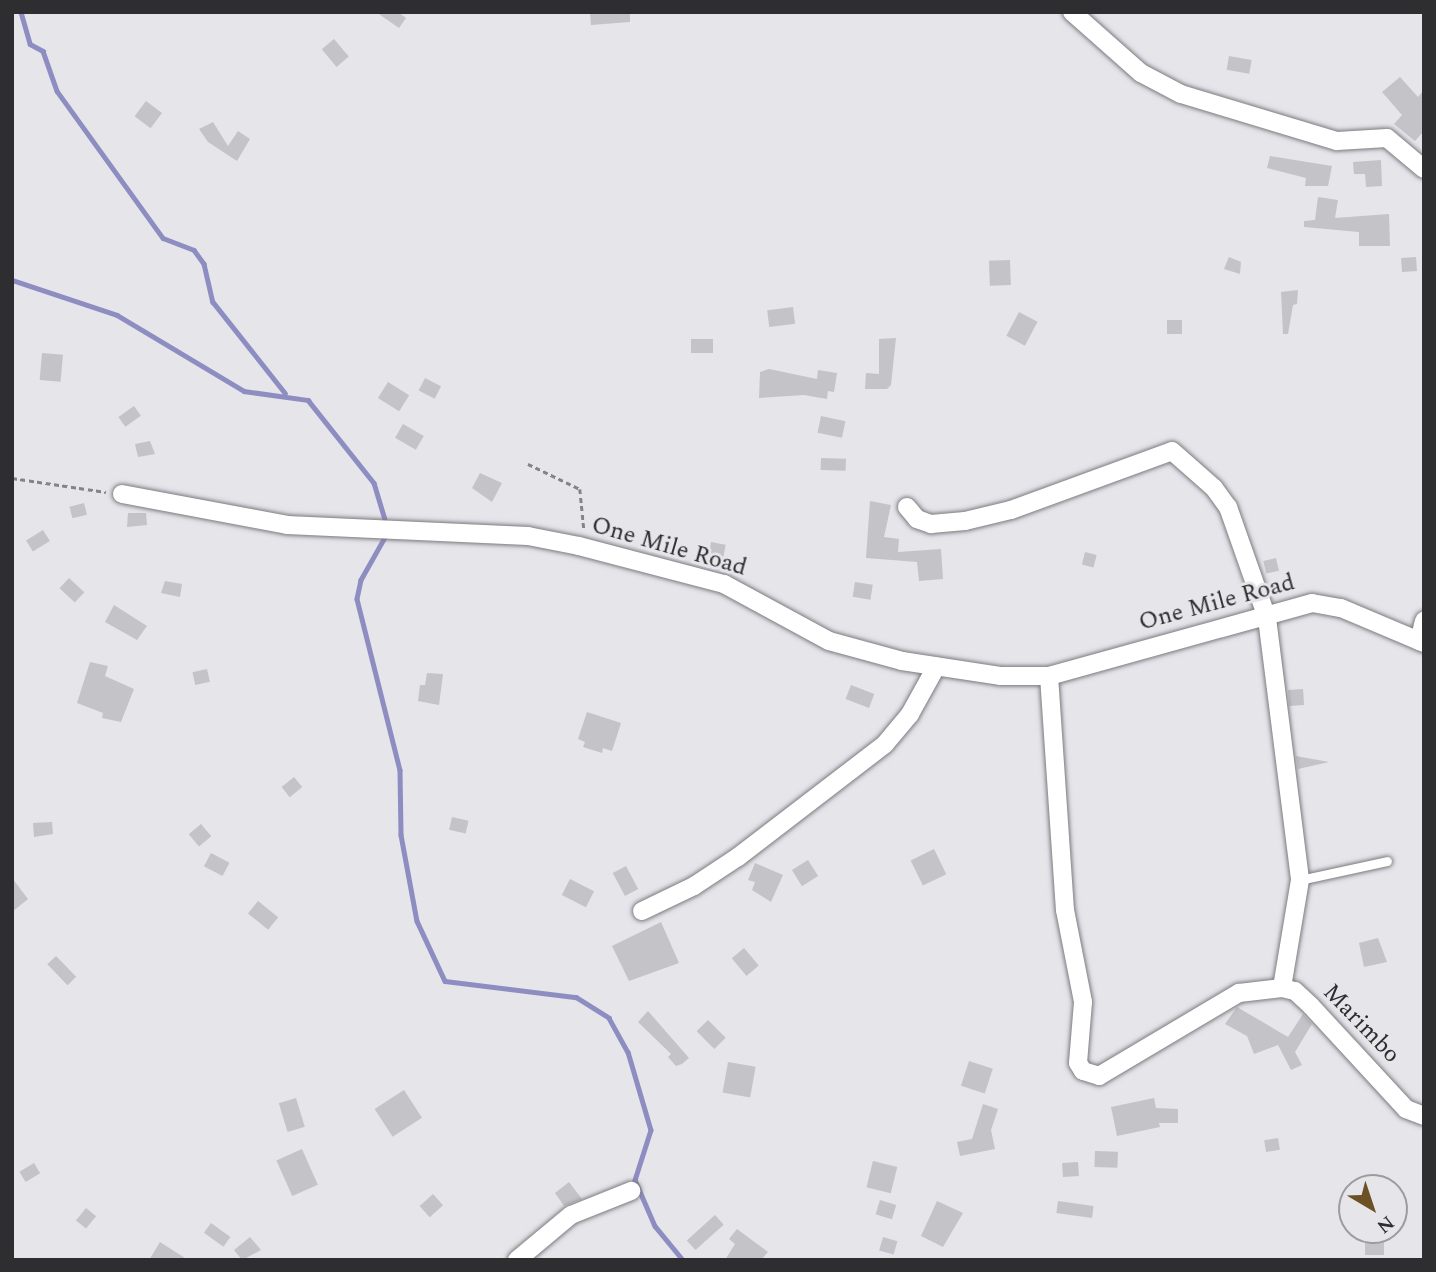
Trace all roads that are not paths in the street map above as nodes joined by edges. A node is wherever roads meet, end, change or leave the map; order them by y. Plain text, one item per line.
1 (1072, 12) edge
2 (1424, 169) edge
3 (122, 494) road end
4 (907, 508) dead end
5 (1267, 618) junction
6 (1424, 621) edge
7 (1421, 642) edge
8 (936, 667) junction
9 (1049, 676) junction
10 (1387, 862) dead end
11 (1300, 880) junction
12 (642, 911) dead end
13 (1282, 988) junction
14 (1424, 1116) edge
15 (631, 1191) dead end
16 (517, 1260) edge

1 - 2 street
3 - 8 street, One Mile Road
4 - 5 street
5 - 7 street, One Mile Road
5 - 9 street, One Mile Road
5 - 11 street
6 - 7 street
8 - 9 street, One Mile Road
8 - 12 street
9 - 13 street, Marimbo
10 - 11 lane
11 - 13 street
13 - 14 street, Marimbo
15 - 16 street

